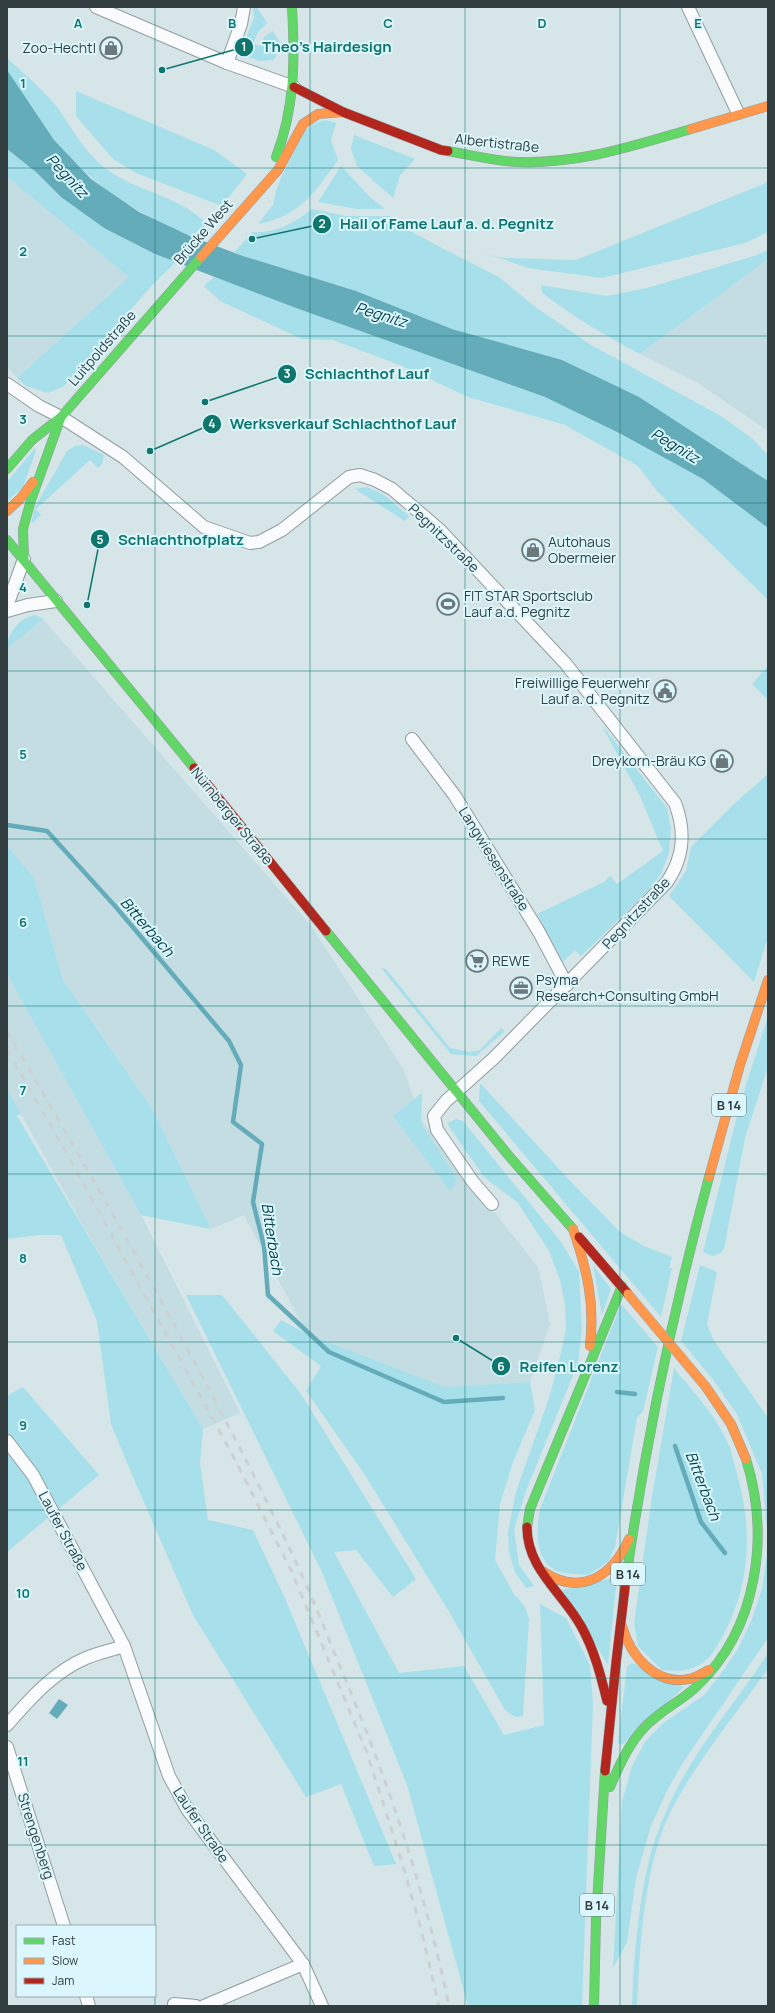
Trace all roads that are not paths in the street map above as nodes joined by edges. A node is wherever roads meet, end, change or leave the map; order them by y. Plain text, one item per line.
1 (96, 7) edge
2 (244, 7) edge
3 (292, 7) edge
4 (688, 7) edge
5 (227, 63) junction
6 (294, 87) junction
7 (768, 106) edge
8 (343, 112) junction
9 (738, 114) junction
10 (264, 184) junction
11 (164, 299) joint
12 (7, 384) edge
13 (61, 417) junction
14 (7, 470) edge
15 (42, 471) junction
16 (7, 511) edge
17 (7, 540) edge
18 (24, 560) junction
19 (56, 601) junction
20 (7, 606) edge
21 (7, 611) edge
22 (412, 739) dead end
23 (768, 980) edge
24 (567, 985) junction
25 (457, 1091) junction
26 (492, 1204) dead end
27 (573, 1229) junction
28 (622, 1286) junction
29 (586, 1373) junction
30 (7, 1441) edge
31 (635, 1524) junction
32 (537, 1567) junction
33 (621, 1623) junction
34 (124, 1646) junction
35 (713, 1669) junction
36 (610, 1715) junction
37 (7, 1725) edge
38 (7, 1747) edge
39 (602, 1804) junction
40 (64, 1925) edge
41 (303, 1964) junction
42 (174, 2004) dead end
43 (196, 2006) edge
44 (204, 2006) edge
45 (322, 2006) edge
46 (594, 2006) edge

1 - 5 street
2 - 5 street
3 - 6 main road
4 - 9 street
5 - 6 street
6 - 8 main road, Albertistraße
6 - 10 main road
7 - 9 main road, Albertistraße
8 - 9 main road, Albertistraße
8 - 10 main road, Albertistraße
10 - 11 main road, Brücke West
11 - 13 main road, Luitpoldstraße
12 - 13 street
13 - 14 main road, Luitpoldstraße
13 - 15 main road, Luitpoldstraße
13 - 24 street, Pegnitzstraße
15 - 16 main road, Luitpoldstraße
15 - 18 main road, Luitpoldstraße
17 - 18 main road, Nürnberger Straße
18 - 19 main road, Nürnberger Straße
18 - 20 street
19 - 21 street
19 - 25 main road, Nürnberger Straße
22 - 24 street, Langwiesenstraße
23 - 31 main road, B 14
24 - 25 street, Pegnitzstraße
25 - 26 street
25 - 27 main road, Nürnberger Straße
27 - 28 main road, Nürnberger Straße
27 - 29 main road
28 - 29 main road
28 - 35 main road, Nürnberger Straße, bridge
29 - 32 main road
30 - 34 street, Laufer Straße
31 - 32 main road
31 - 33 main road, B 14
32 - 36 main road
33 - 35 main road
33 - 36 main road, B 14
34 - 37 street
34 - 41 street, Laufer Straße
35 - 39 main road, Nürnberger Straße
36 - 39 main road, B 14
38 - 40 street, Strengenberg
39 - 46 main road, B 14
41 - 44 street
41 - 45 street, Laufer Straße
42 - 43 street

